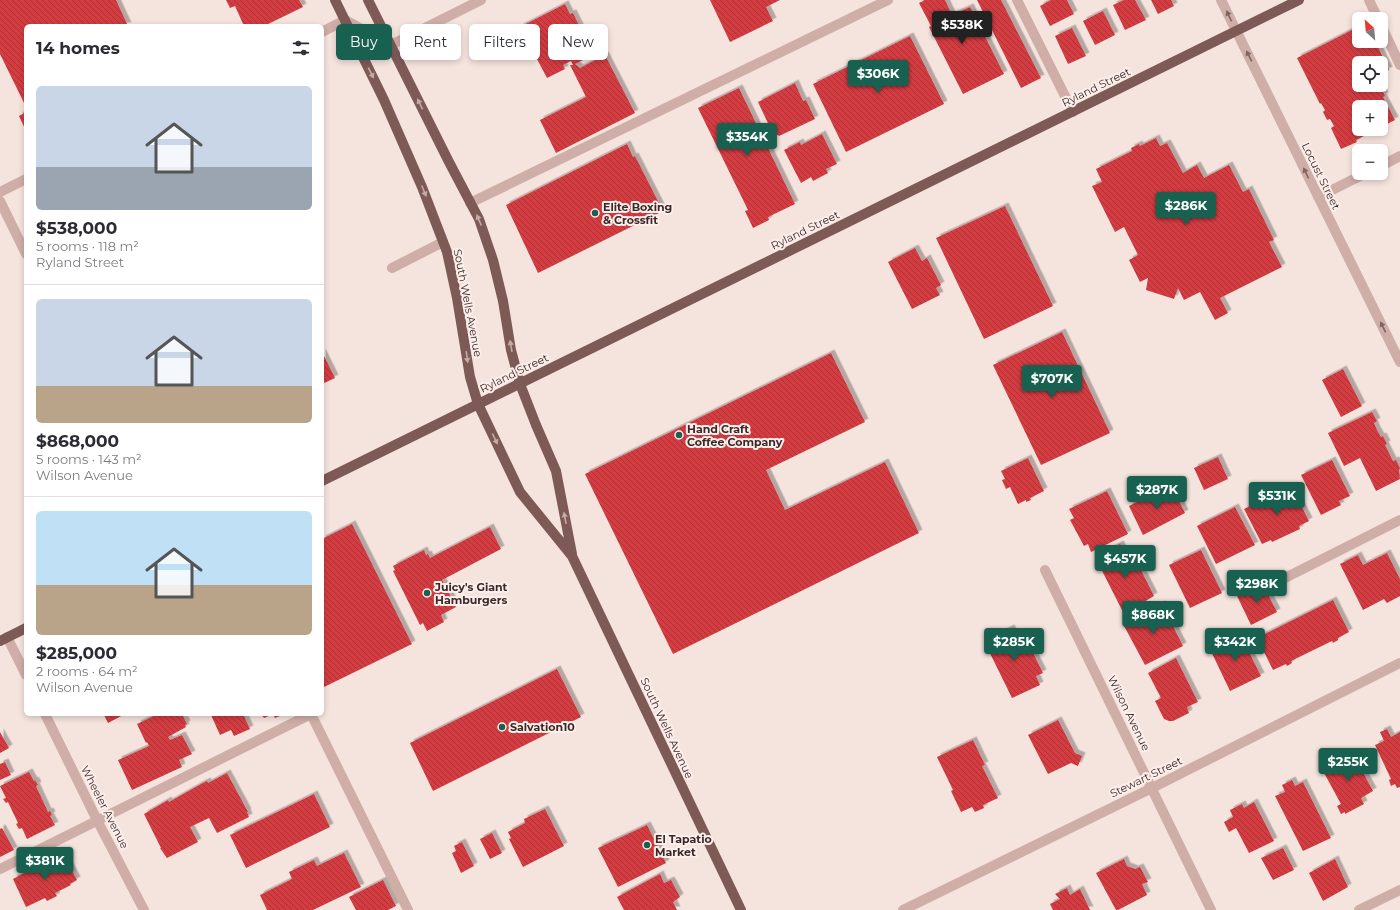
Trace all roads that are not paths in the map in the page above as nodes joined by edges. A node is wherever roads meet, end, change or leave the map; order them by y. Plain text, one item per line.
1 (335, 0) edge
2 (368, 0) edge
3 (482, 0) edge
4 (888, 0) edge
5 (1017, 0) edge
6 (1221, 0) edge
7 (1299, 0) edge
8 (1369, 0) edge
9 (1375, 12) edge
10 (345, 20) junction
11 (352, 24) edge
12 (380, 24) edge
13 (324, 31) edge
14 (1236, 31) junction
15 (1388, 40) edge
16 (392, 45) edge
17 (392, 47) edge
18 (1400, 65) edge
19 (1073, 112) junction
20 (1400, 156) edge
21 (1388, 162) edge
22 (24, 180) edge
23 (1352, 180) edge
24 (0, 192) edge
25 (1318, 197) junction
26 (0, 201) edge
27 (470, 203) junction
28 (444, 242) junction
29 (24, 250) edge
30 (392, 268) dead end
31 (1400, 362) edge
32 (520, 384) junction
33 (478, 404) junction
34 (324, 480) edge
35 (1400, 520) edge
36 (572, 556) junction
37 (1046, 570) dead end
38 (1275, 583) dead end
39 (24, 629) edge
40 (4, 639) edge
41 (1400, 663) edge
42 (24, 672) edge
43 (46, 716) edge
44 (307, 716) edge
45 (312, 716) edge
46 (1152, 788) junction
47 (97, 820) junction
48 (0, 869) edge
49 (1400, 890) edge
50 (144, 910) edge
51 (408, 910) edge
52 (741, 910) edge
53 (903, 910) edge
54 (1211, 910) edge
55 (1359, 910) edge

1 - 10 main road, South Wells Avenue
2 - 12 main road, South Wells Avenue
3 - 16 street
4 - 27 street
5 - 19 street
14 -> 6 street, Locust Street
7 - 14 main road, Ryland Street
8 - 9 street
10 - 11 street
10 - 13 street
10 -> 28 main road, South Wells Avenue
14 - 19 main road, Ryland Street
25 -> 14 street, Locust Street
15 - 18 street
27 -> 17 main road, South Wells Avenue
19 - 32 main road, Ryland Street
20 - 21 street
22 - 24 street
23 - 25 street
31 -> 25 street, Locust Street
26 - 29 street
32 -> 27 main road, South Wells Avenue
28 - 30 street
28 -> 33 main road, South Wells Avenue
32 - 33 main road, Ryland Street
36 -> 32 main road, South Wells Avenue
33 - 34 main road, Ryland Street
33 -> 36 main road, South Wells Avenue
35 - 38 street
36 - 52 main road, South Wells Avenue
37 - 46 street, Wilson Avenue
39 - 40 main road
40 - 42 street
41 - 46 street, Stewart Street
43 - 47 street, Wheeler Avenue
44 - 47 street
45 - 51 street
46 - 53 street, Stewart Street
46 - 54 street, Wilson Avenue
47 - 48 street
47 - 50 street, Wheeler Avenue
49 - 55 street

